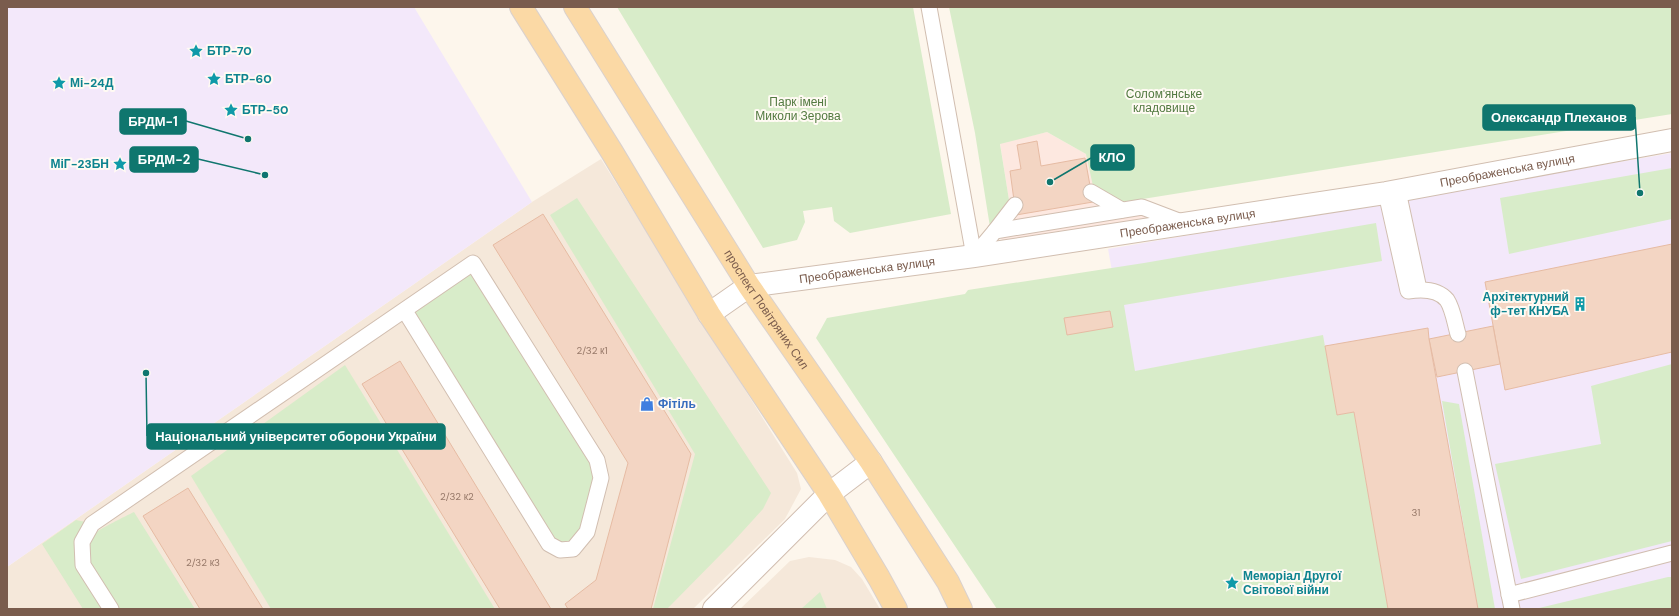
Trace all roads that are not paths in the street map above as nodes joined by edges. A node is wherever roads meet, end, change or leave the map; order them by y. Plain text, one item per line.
1 (521, 7) edge
2 (575, 7) edge
3 (929, 7) edge
4 (1672, 140) edge
5 (1091, 192) dead end
6 (1392, 192) junction
7 (1015, 205) dead end
8 (1122, 210) junction
9 (1186, 223) junction
10 (995, 231) junction
11 (974, 256) junction
12 (749, 286) junction
13 (405, 311) junction
14 (709, 314) junction
15 (1458, 334) dead end
16 (1465, 371) dead end
17 (871, 462) junction
18 (829, 494) junction
19 (1672, 553) edge
20 (1511, 602) edge
21 (111, 609) edge
22 (714, 609) edge
23 (896, 609) edge
24 (962, 609) edge

1 - 14 main road
2 - 12 main road, проспект Повітряних Сил
3 - 11 lane
4 - 6 street, Преображенська вулиця
5 - 8 lane
6 - 9 street, Преображенська вулиця
6 - 15 lane
7 - 10 lane
8 - 9 lane
8 - 10 lane
9 - 11 street, Преображенська вулиця
10 - 11 lane
11 - 12 street, Преображенська вулиця
12 - 14 street, Преображенська вулиця
12 - 17 main road, проспект Повітряних Сил
13 - 13 lane
13 - 21 lane
14 - 18 main road
16 - 20 lane
17 - 18 street
17 - 24 main road, проспект Повітряних Сил
18 - 22 street
18 - 23 main road
19 - 20 lane

